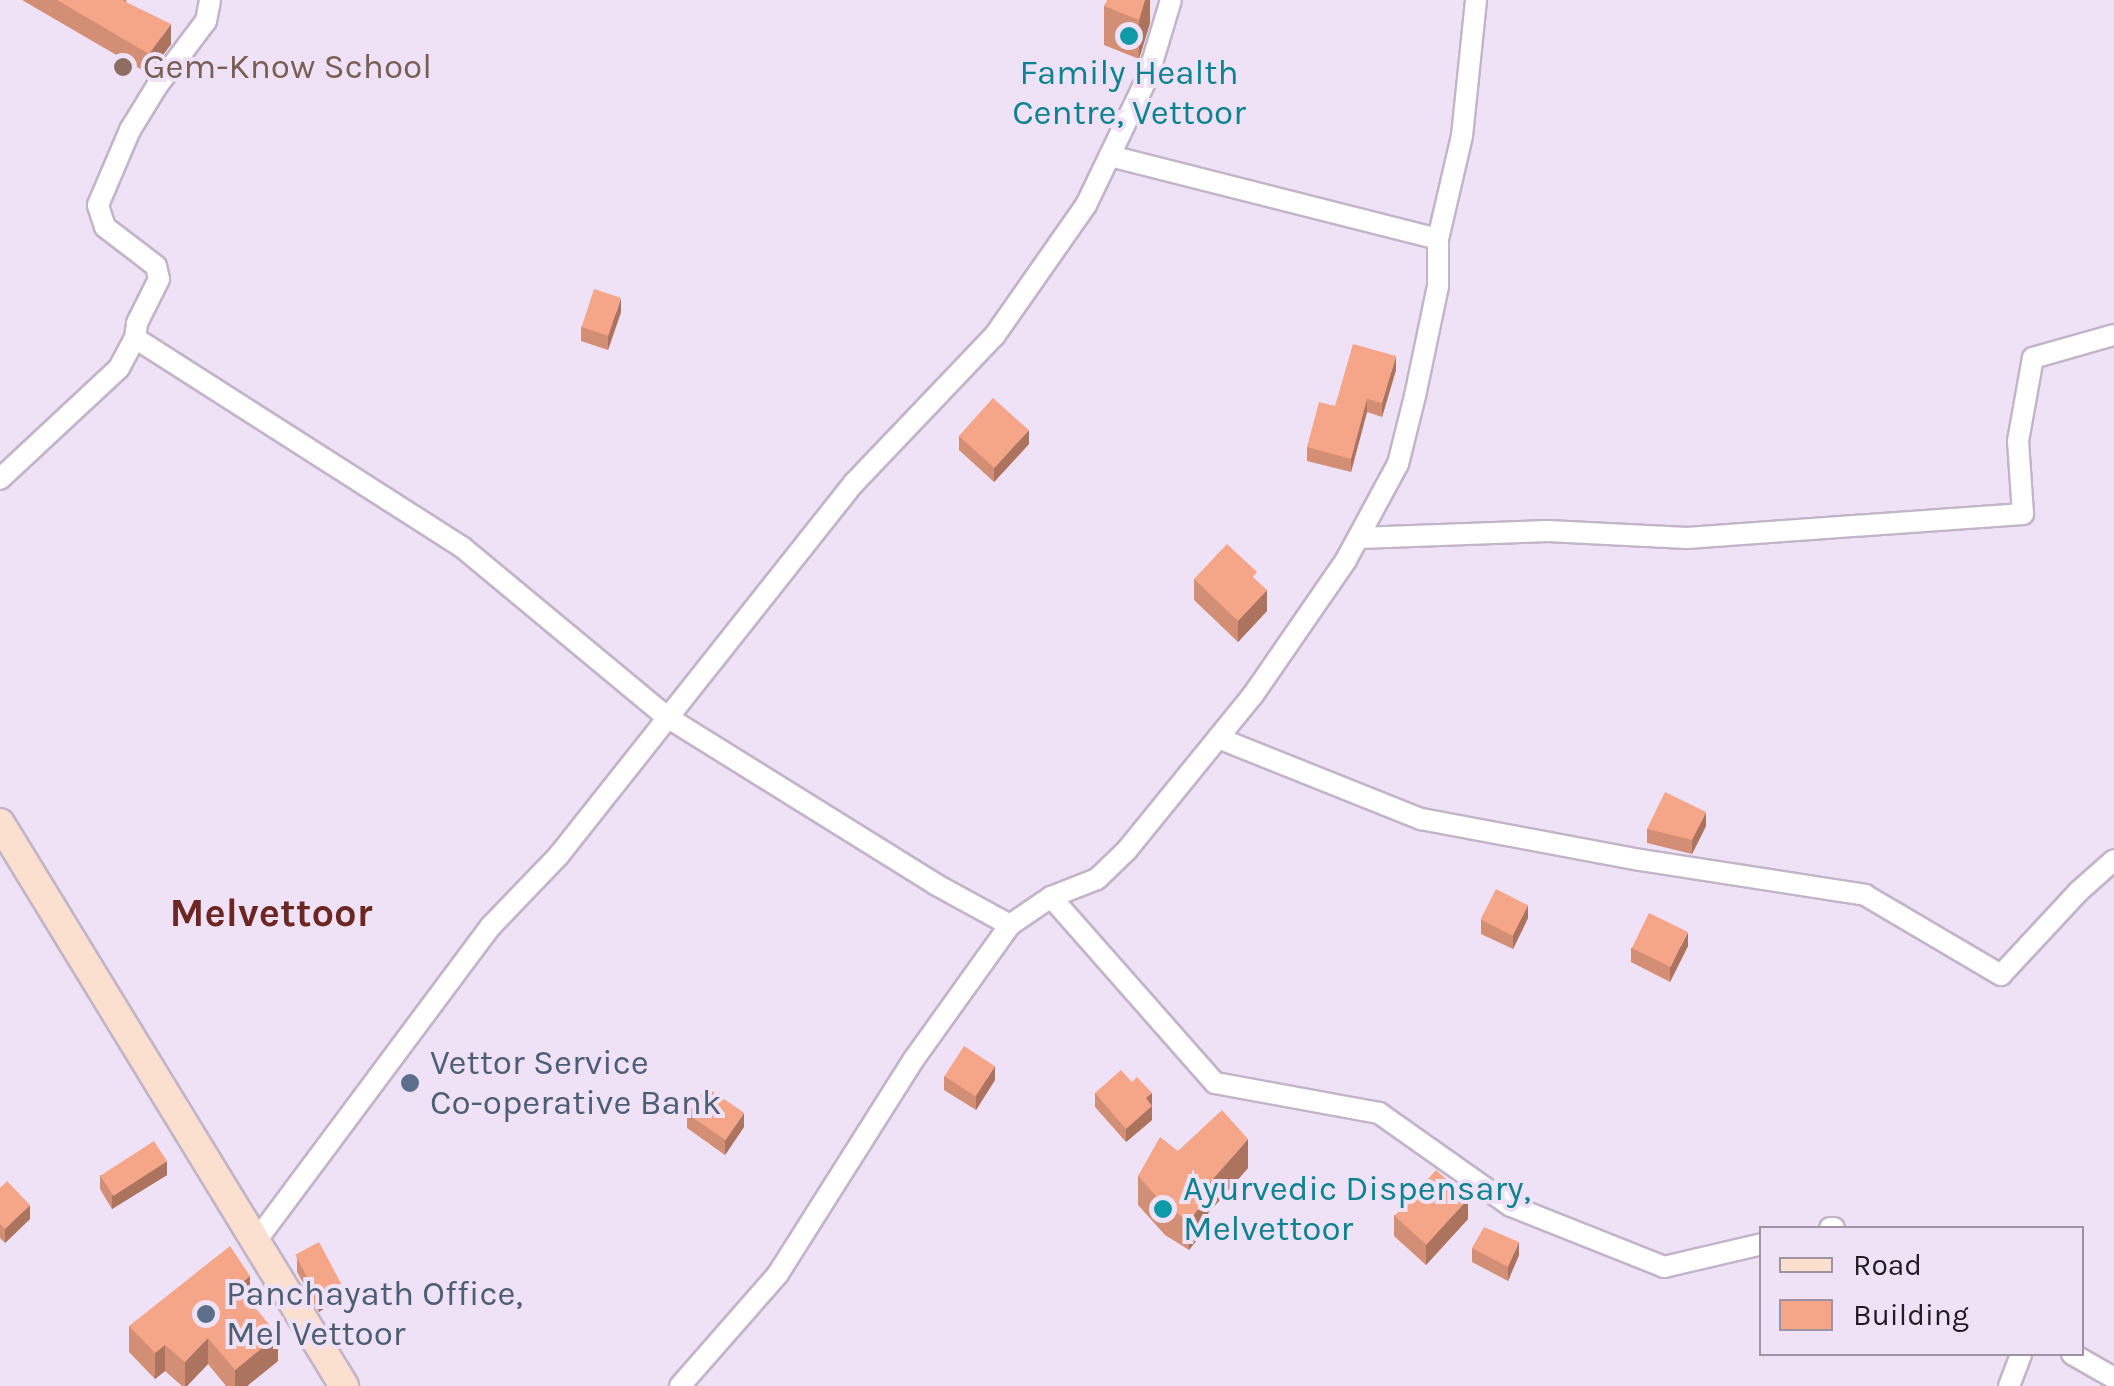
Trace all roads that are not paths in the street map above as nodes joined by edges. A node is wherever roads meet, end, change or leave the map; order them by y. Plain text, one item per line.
1 (210, 0) edge
2 (1171, 0) edge
3 (1476, 0) edge
4 (1110, 156) junction
5 (1438, 239) junction
6 (2114, 335) edge
7 (135, 338) junction
8 (0, 479) edge
9 (1359, 538) junction
10 (667, 717) junction
11 (1218, 738) junction
12 (0, 823) edge
13 (2114, 860) edge
14 (1051, 897) junction
15 (1010, 925) junction
16 (256, 1241) junction
17 (1759, 1245) edge
18 (2019, 1356) edge
19 (2076, 1356) edge
20 (2114, 1378) edge
21 (344, 1386) edge
22 (680, 1386) edge
23 (2008, 1386) edge

1 - 7 street
2 - 4 street
3 - 5 street
4 - 5 street
4 - 10 street
5 - 9 street
6 - 9 street
7 - 8 street
7 - 10 street
9 - 11 street
10 - 15 street
10 - 16 street
11 - 13 street
11 - 14 street
12 - 16 main road
14 - 15 street
14 - 17 street
15 - 22 street
16 - 21 main road
18 - 23 street
19 - 20 street

